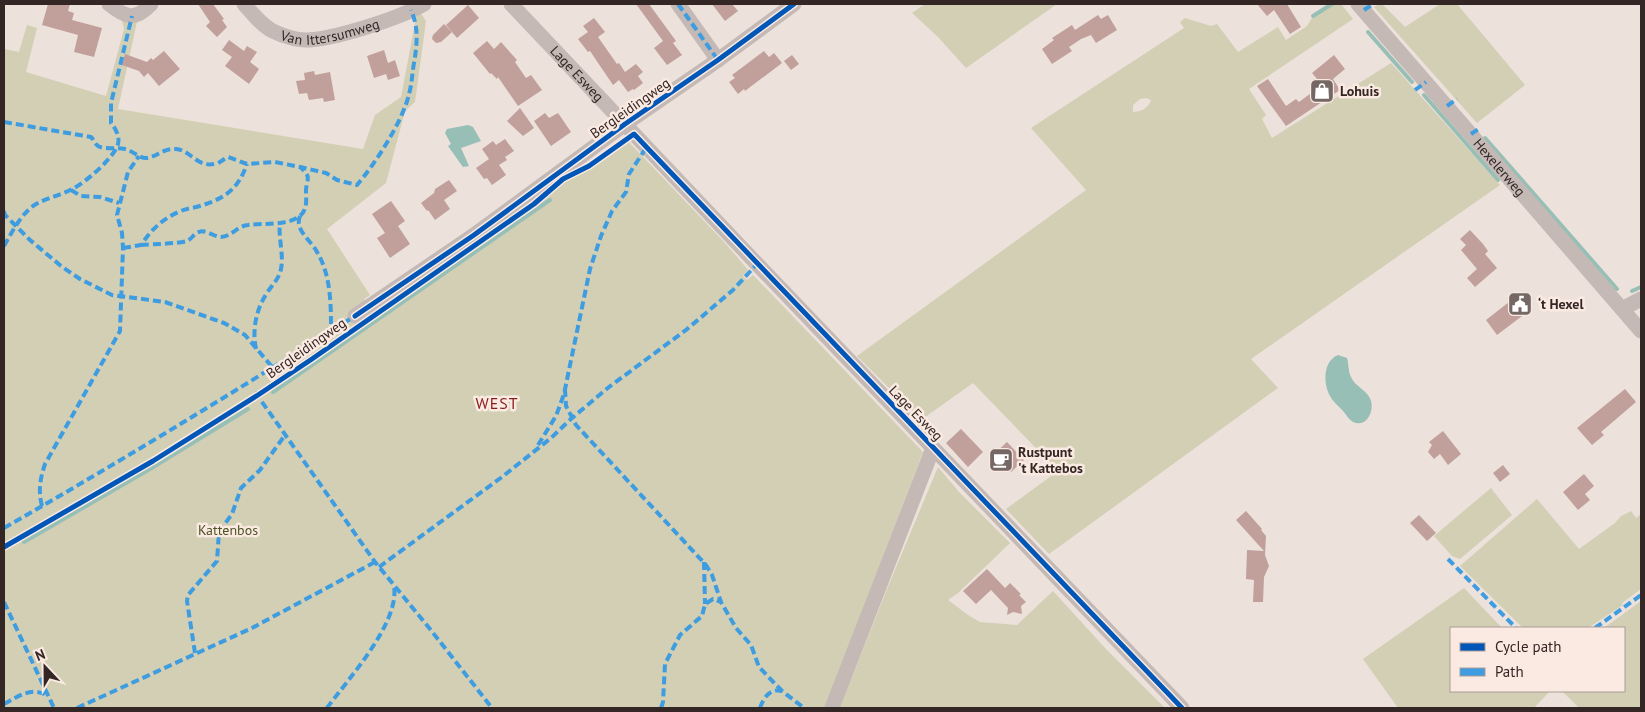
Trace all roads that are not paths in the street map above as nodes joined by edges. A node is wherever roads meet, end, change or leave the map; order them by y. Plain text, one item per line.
1 (109, 4) edge
2 (151, 4) edge
3 (244, 4) edge
4 (424, 4) edge
5 (511, 4) edge
6 (678, 4) edge
7 (794, 4) edge
8 (1358, 4) edge
9 (718, 60) junction
10 (625, 124) junction
11 (1641, 299) edge
12 (1622, 309) junction
13 (355, 316) dead end
14 (1641, 331) edge
15 (933, 448) junction
16 (832, 708) edge
17 (1182, 708) edge

1 - 2 street
3 - 4 street, Van Ittersumweg
5 - 10 street, Lage Esweg
6 - 9 street
7 - 9 street, Bergleidingweg
8 - 12 street, Hexelerweg
9 - 10 street, Bergleidingweg
10 - 13 street, Bergleidingweg
10 - 15 street, Lage Esweg
11 - 12 street
12 - 14 street, Hexelerweg
15 - 16 street, Lage Esweg
15 - 17 street, Lage Esweg

